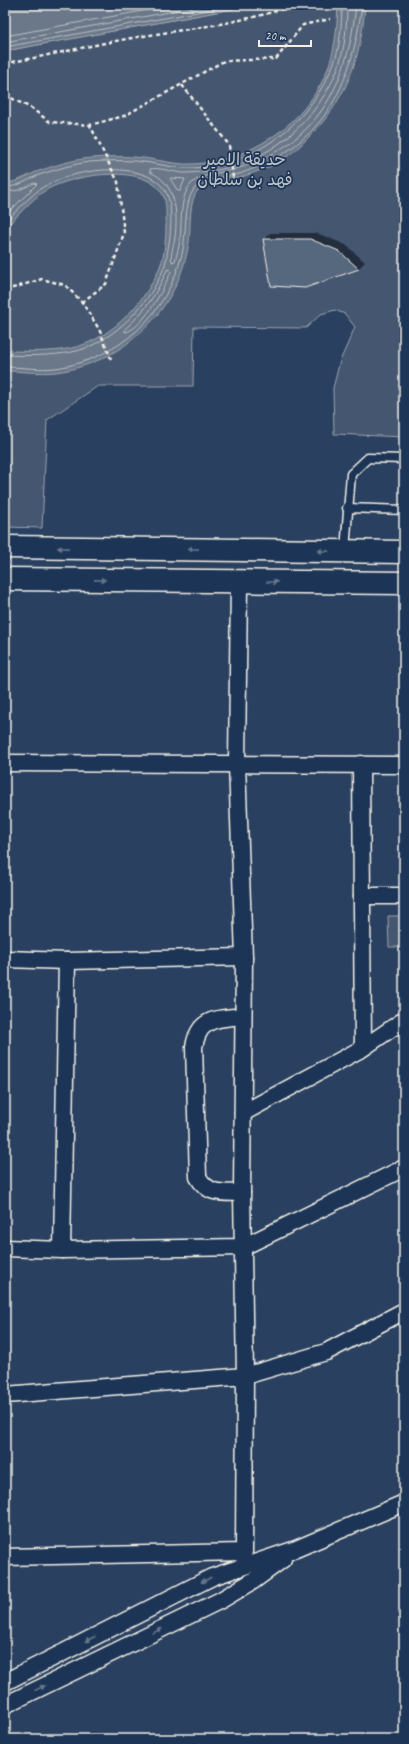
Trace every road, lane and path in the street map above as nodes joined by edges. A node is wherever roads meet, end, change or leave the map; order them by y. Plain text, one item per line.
1 (294, 5) edge
2 (330, 18) dead end
3 (5, 63) edge
4 (182, 85) junction
5 (5, 95) edge
6 (90, 125) junction
7 (234, 186) dead end
8 (5, 288) edge
9 (82, 302) junction
10 (111, 359) dead end
11 (404, 459) edge
12 (347, 508) junction
13 (404, 510) edge
14 (5, 547) edge
15 (345, 551) junction
16 (404, 552) edge
17 (5, 579) edge
18 (239, 582) junction
19 (404, 583) edge
20 (5, 763) edge
21 (236, 764) junction
22 (361, 764) junction
23 (404, 765) edge
24 (362, 896) junction
25 (404, 896) edge
26 (244, 957) junction
27 (5, 959) edge
28 (67, 961) junction
29 (243, 1016) junction
30 (404, 1020) edge
31 (363, 1048) junction
32 (243, 1113) junction
33 (404, 1168) edge
34 (242, 1193) junction
35 (243, 1247) junction
36 (5, 1248) edge
37 (62, 1250) junction
38 (404, 1311) edge
39 (245, 1376) junction
40 (5, 1395) edge
41 (404, 1503) edge
42 (296, 1550) junction
43 (5, 1557) edge
44 (244, 1559) junction
45 (225, 1573) junction
46 (234, 1592) junction
47 (5, 1682) edge
48 (5, 1705) edge

1 - 3 path
2 - 4 path
4 - 6 path
4 - 7 path
5 - 6 path
6 - 9 path
8 - 9 path
9 - 10 path
11 - 12 lane
12 - 13 lane
12 - 15 lane
15 -> 14 street
15 - 16 street
17 -> 18 street
18 -> 19 street
18 - 21 street
20 - 21 street
21 - 22 street
21 - 26 street
22 - 23 street
22 - 24 street
24 - 25 street
24 - 31 street
26 - 28 street
26 - 29 street
27 - 28 street
28 - 37 street
29 - 32 street
29 - 34 street
30 - 31 street
31 - 32 street
32 - 34 street
33 - 35 street
34 - 35 street
35 - 37 street
35 - 39 street
36 - 37 street
38 - 39 street
39 - 40 street
39 - 44 street
41 - 42 street
42 - 44 street
42 - 46 street
43 - 44 street
44 - 45 street
45 - 46 street
45 -> 47 street
48 -> 46 street

